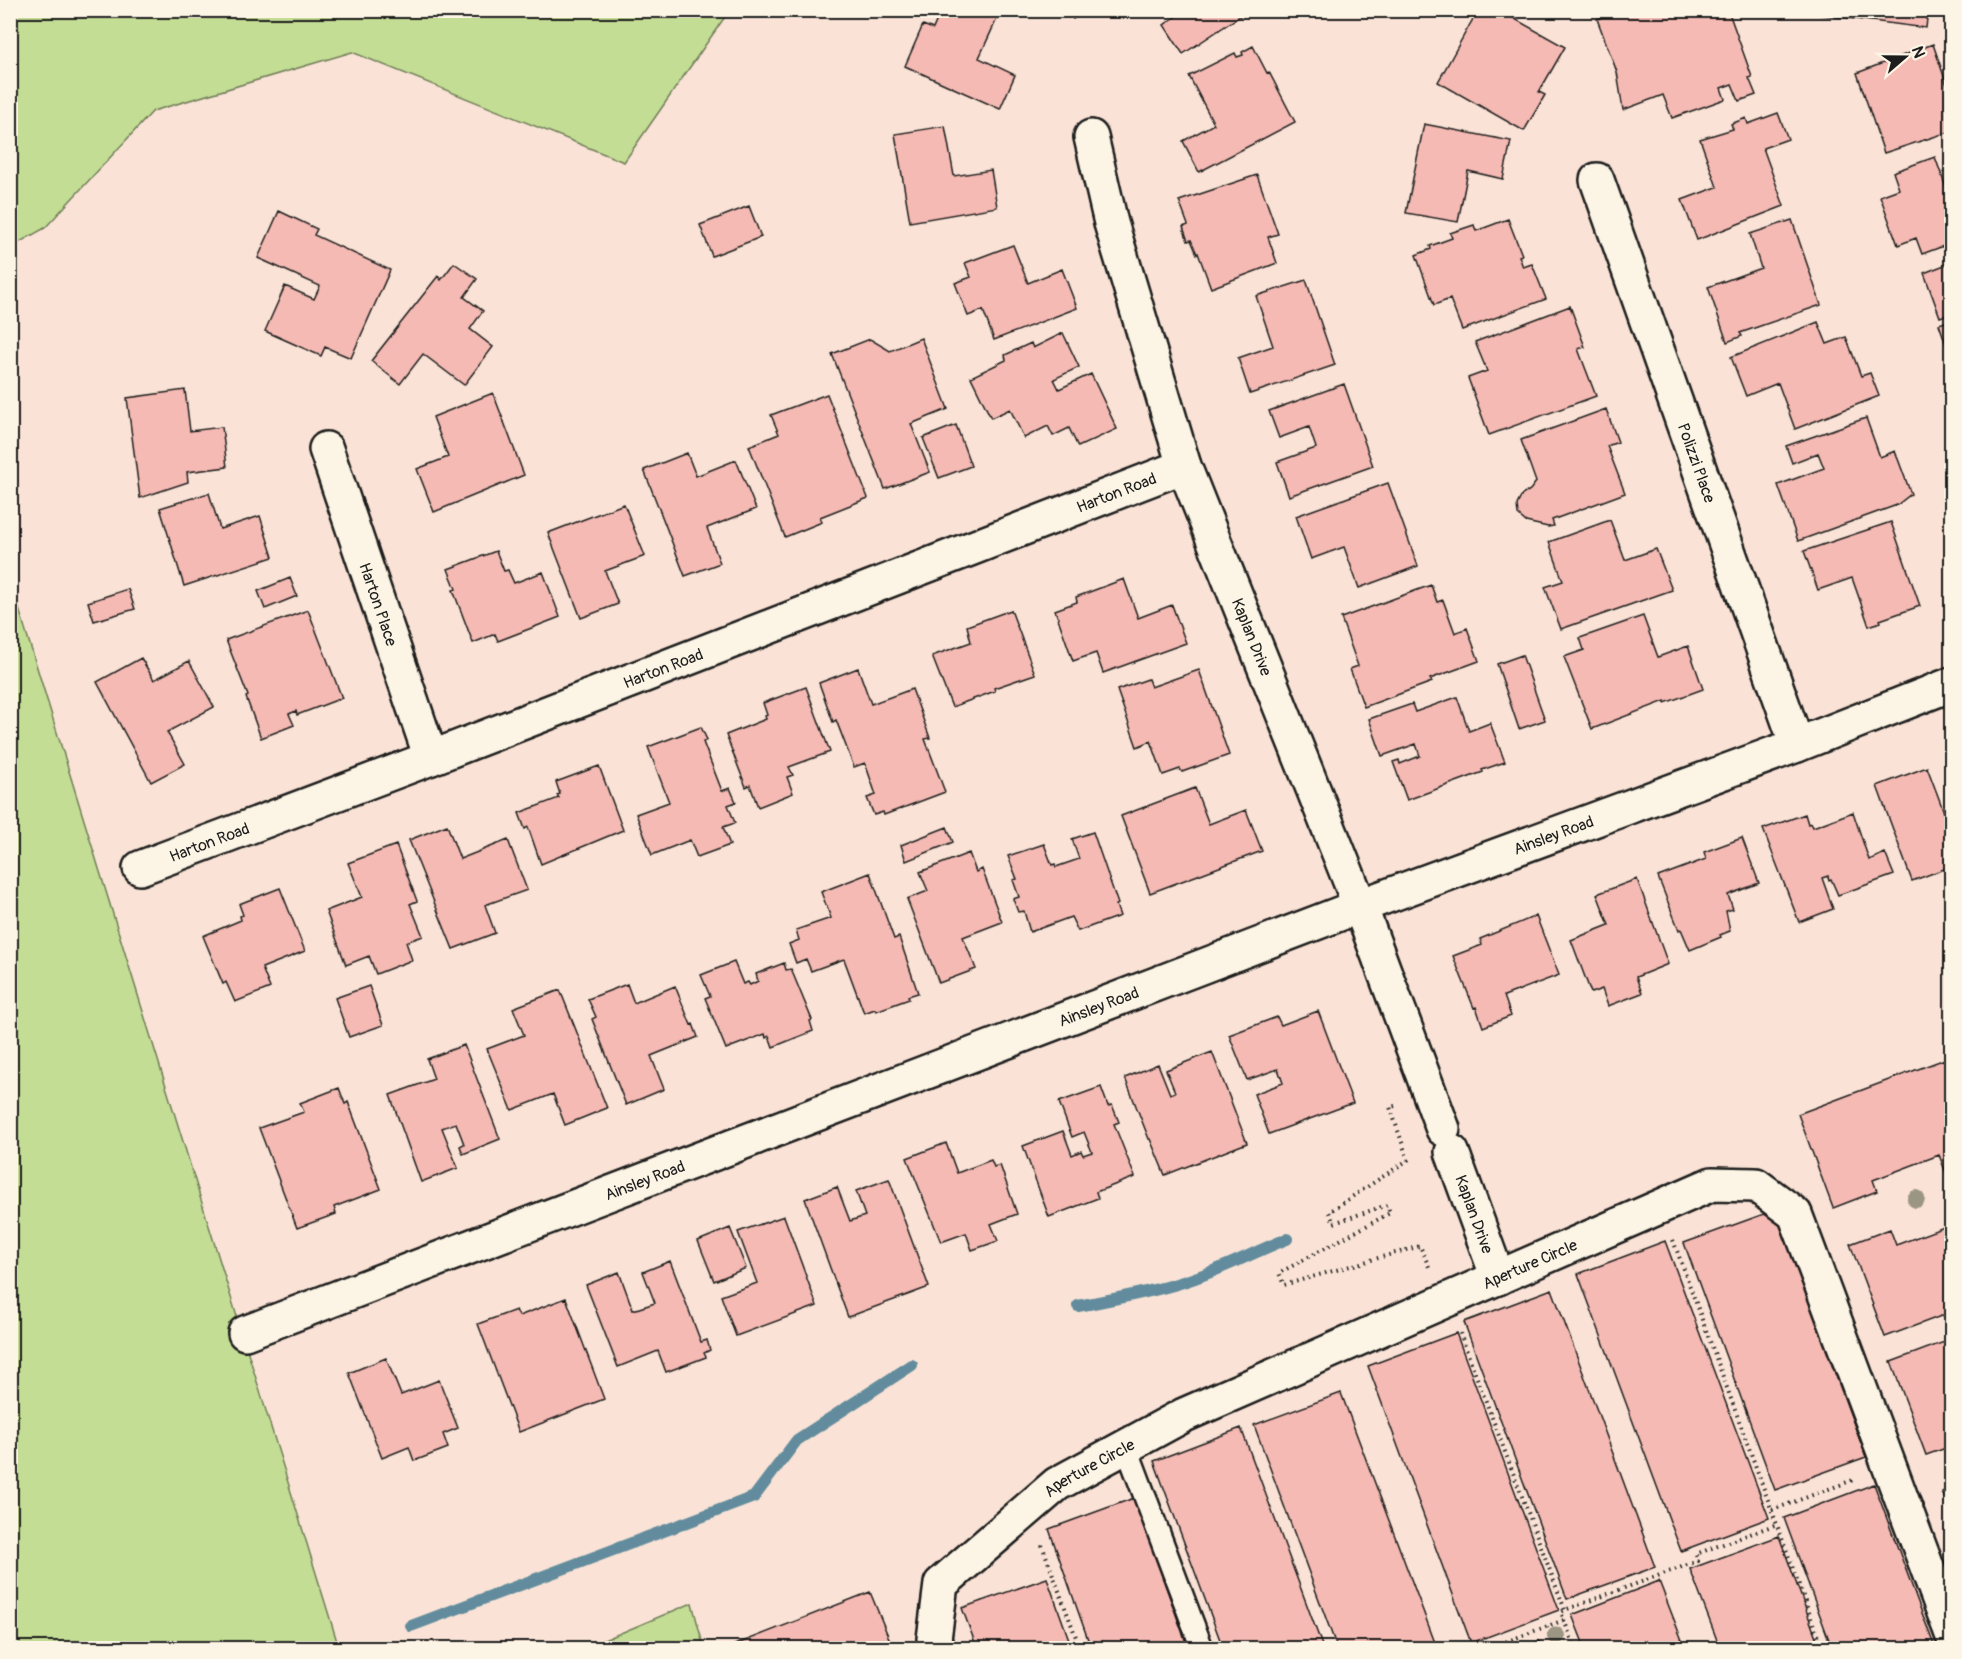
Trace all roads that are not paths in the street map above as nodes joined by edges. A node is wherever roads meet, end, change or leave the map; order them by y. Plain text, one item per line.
1 (1091, 137) dead end
2 (1597, 180) dead end
3 (326, 449) dead end
4 (1184, 466) junction
5 (1952, 684) edge
6 (1797, 745) junction
7 (431, 759) junction
8 (140, 868) dead end
9 (1360, 906) junction
10 (1498, 1278) junction
11 (245, 1333) dead end
12 (1126, 1446) junction
13 (1952, 1634) edge
14 (937, 1648) edge
15 (1202, 1648) edge

1 - 4 street, Kaplan Drive
2 - 6 street, Polizzi Place
3 - 7 street, Harton Place
4 - 7 street, Harton Road
4 - 9 street, Kaplan Drive
5 - 6 street, Ainsley Road
6 - 9 street, Ainsley Road
7 - 8 street, Harton Road
9 - 10 street, Kaplan Drive
9 - 11 street, Ainsley Road
10 - 12 street, Aperture Circle
10 - 13 street, Aperture Circle
12 - 14 street, Aperture Circle
12 - 15 lane

